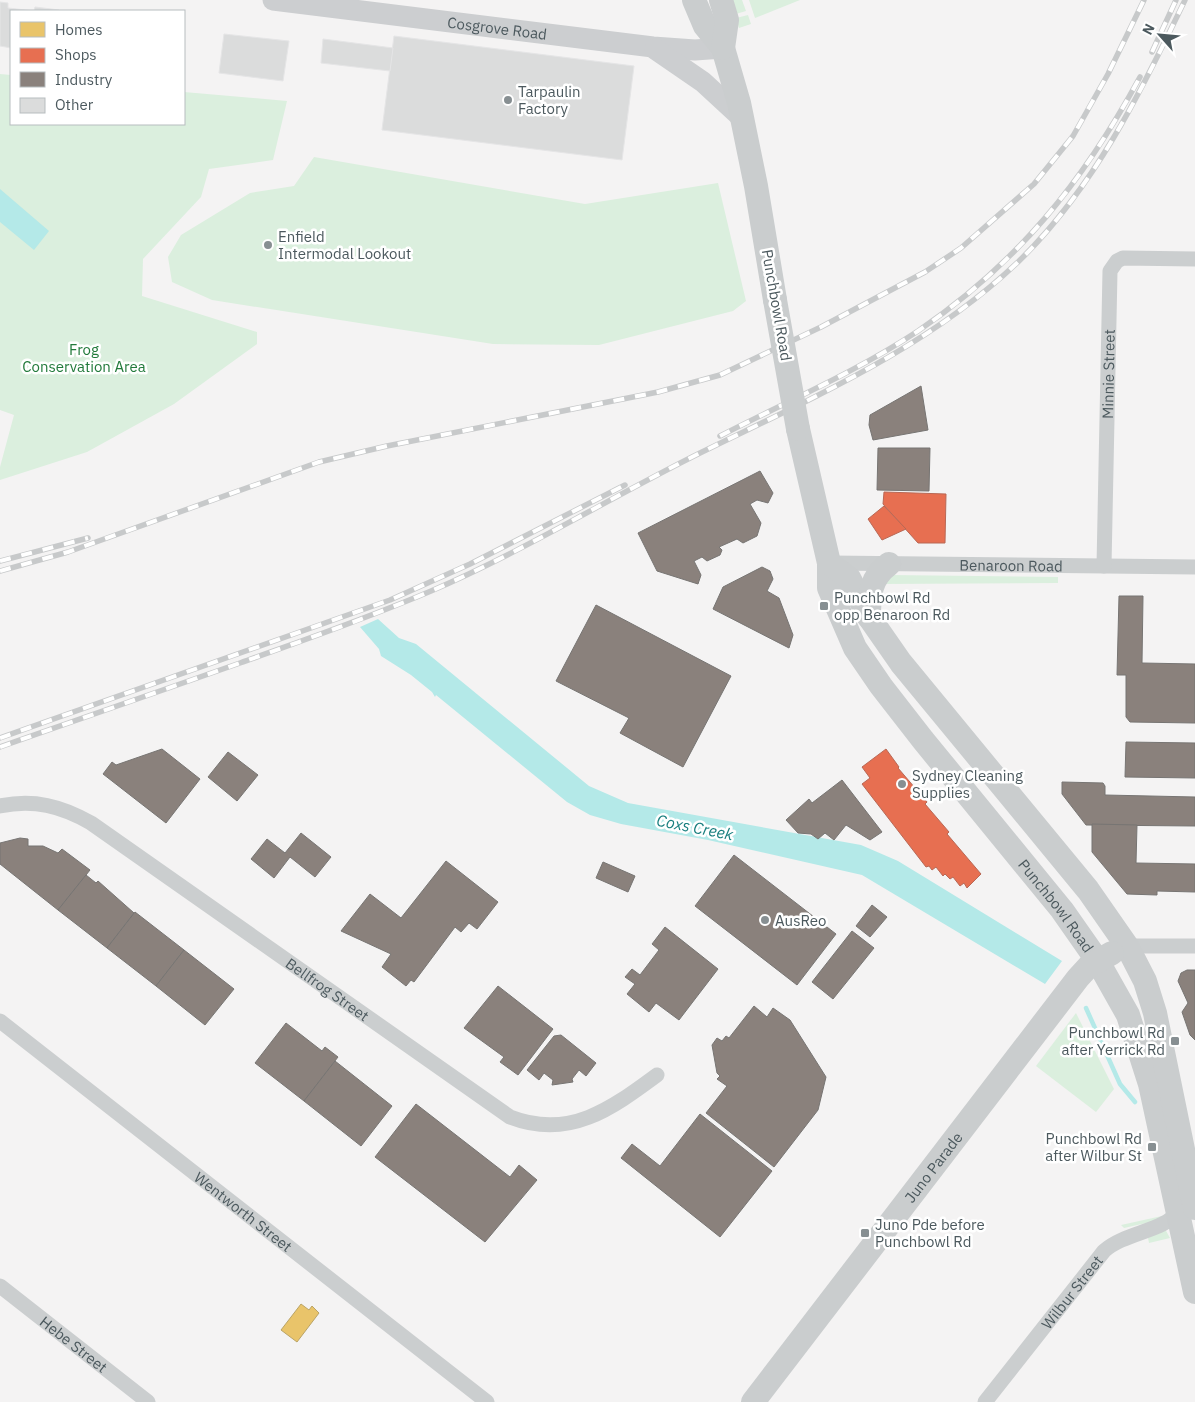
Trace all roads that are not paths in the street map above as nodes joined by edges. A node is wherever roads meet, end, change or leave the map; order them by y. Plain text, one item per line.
1 (273, 0) edge
2 (694, 0) edge
3 (720, 0) edge
4 (653, 47) junction
5 (723, 48) junction
6 (742, 118) junction
7 (1195, 259) edge
8 (829, 563) junction
9 (889, 564) junction
10 (1104, 566) junction
11 (1195, 567) edge
12 (869, 617) junction
13 (0, 806) edge
14 (1127, 946) junction
15 (1195, 946) edge
16 (1098, 960) junction
17 (0, 1021) edge
18 (657, 1075) dead end
19 (1186, 1209) edge
20 (0, 1286) edge
21 (1195, 1292) edge
22 (148, 1402) edge
23 (487, 1402) edge
24 (753, 1402) edge
25 (986, 1402) edge

1 - 4 main road, Cosgrove Road
2 - 5 main road, Punchbowl Road
3 - 5 main road, Punchbowl Road
4 - 5 main road, Cosgrove Road
4 - 6 main road
5 - 6 main road, Punchbowl Road
6 - 8 main road, Punchbowl Road, bridge
7 - 10 street, Minnie Street
8 - 9 street, Benaroon Road
8 - 12 main road, Punchbowl Road
8 - 16 main road, Punchbowl Road
9 - 10 street, Benaroon Road
9 - 12 main road
10 - 11 street, Benaroon Road
12 - 14 main road, Punchbowl Road
13 - 18 street, Bellfrog Street
14 - 15 street
14 - 16 main road, Juno Parade
14 - 19 main road, Punchbowl Road
16 - 19 main road, Punchbowl Road
16 - 24 main road, Juno Parade
17 - 23 street, Wentworth Street
19 - 21 main road, Punchbowl Road
19 - 25 street, Wilbur Street
20 - 22 street, Hebe Street

